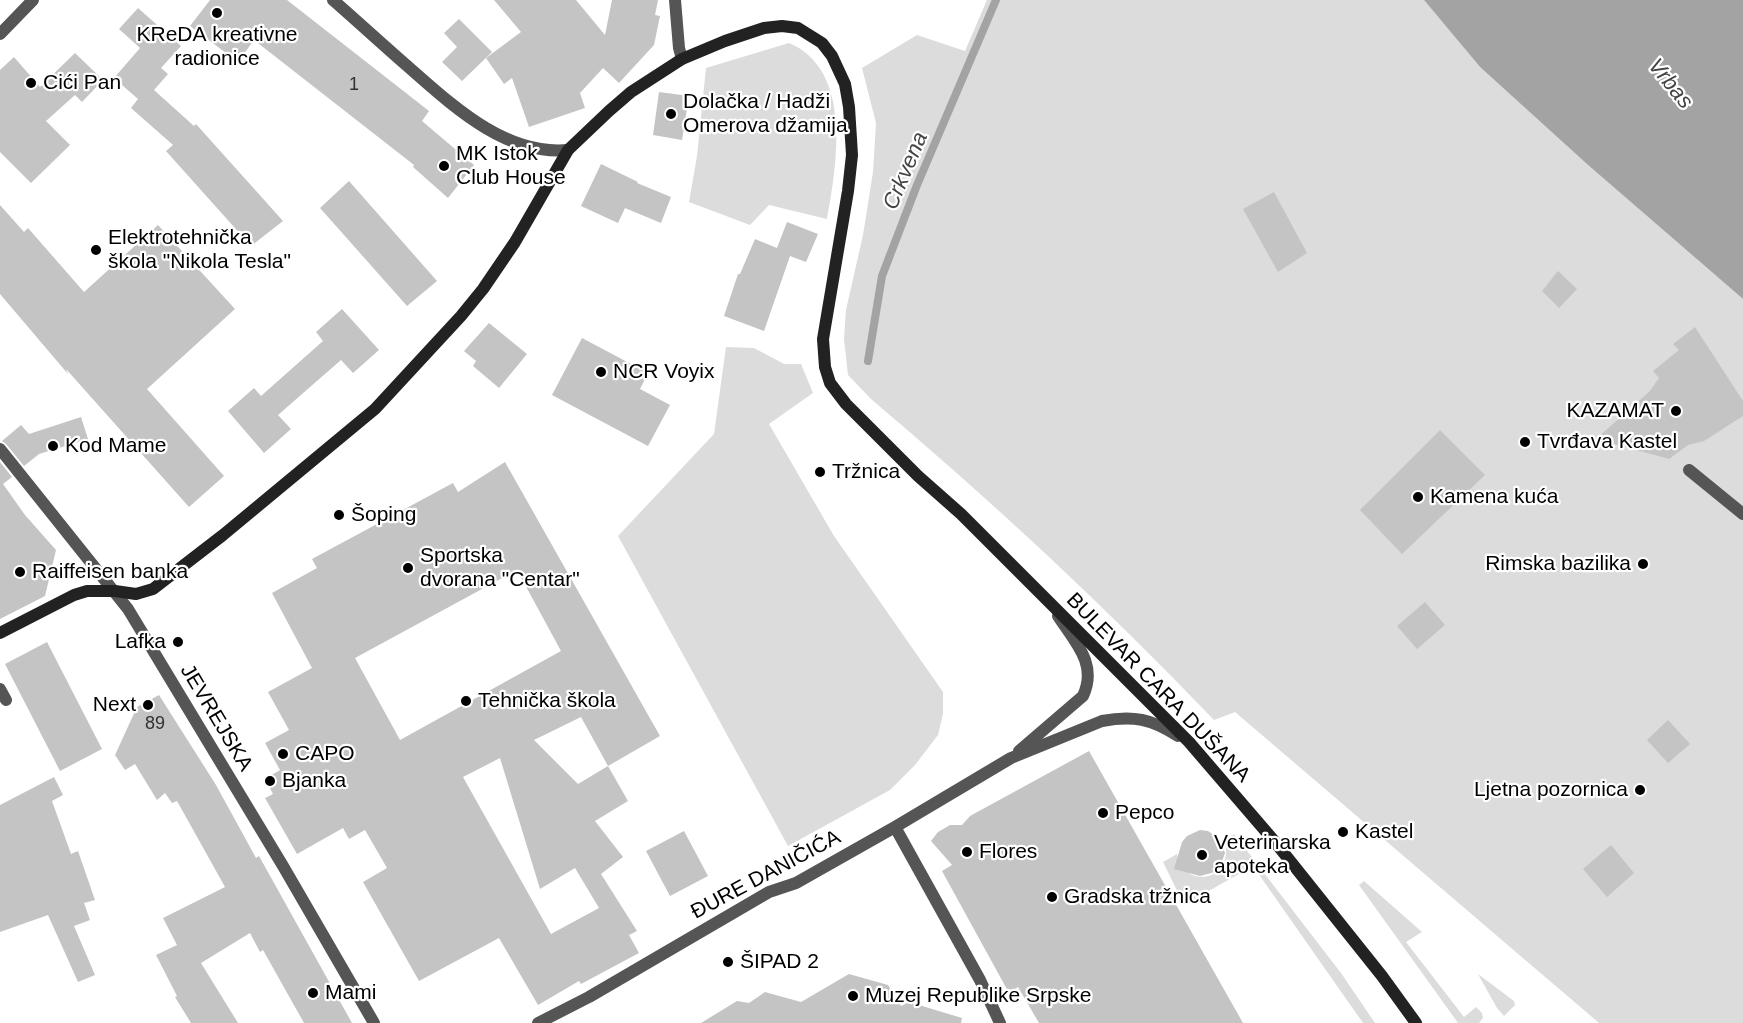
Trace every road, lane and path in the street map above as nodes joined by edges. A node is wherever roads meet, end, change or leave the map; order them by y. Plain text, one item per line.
1 (33, 0) edge
2 (333, 0) edge
3 (675, 0) edge
4 (0, 34) edge
5 (682, 59) junction
6 (568, 150) junction
7 (0, 449) edge
8 (1689, 470) dead end
9 (1743, 514) edge
10 (115, 591) junction
11 (1051, 604) junction
12 (0, 633) edge
13 (1189, 742) junction
14 (1011, 758) junction
15 (895, 827) junction
16 (374, 1023) edge
17 (538, 1023) edge
18 (1000, 1023) edge
19 (1416, 1023) edge

1 - 4 street
2 - 6 street
3 - 5 street
5 - 6 street, BULEVAR CARA DUŠANA
5 - 11 street, BULEVAR CARA DUŠANA
6 - 10 street, BULEVAR CARA DUŠANA
7 - 10 street, JEVREJSKA
8 - 9 street
10 - 12 street, BULEVAR CARA DUŠANA
10 - 16 street, JEVREJSKA
11 - 13 street, BULEVAR CARA DUŠANA
11 - 14 street, ĐURE DANIČIĆA
13 - 14 street, ĐURE DANIČIĆA
13 - 19 street, BULEVAR CARA DUŠANA
14 - 15 street, ĐURE DANIČIĆA
15 - 17 street, ĐURE DANIČIĆA
15 - 18 street

